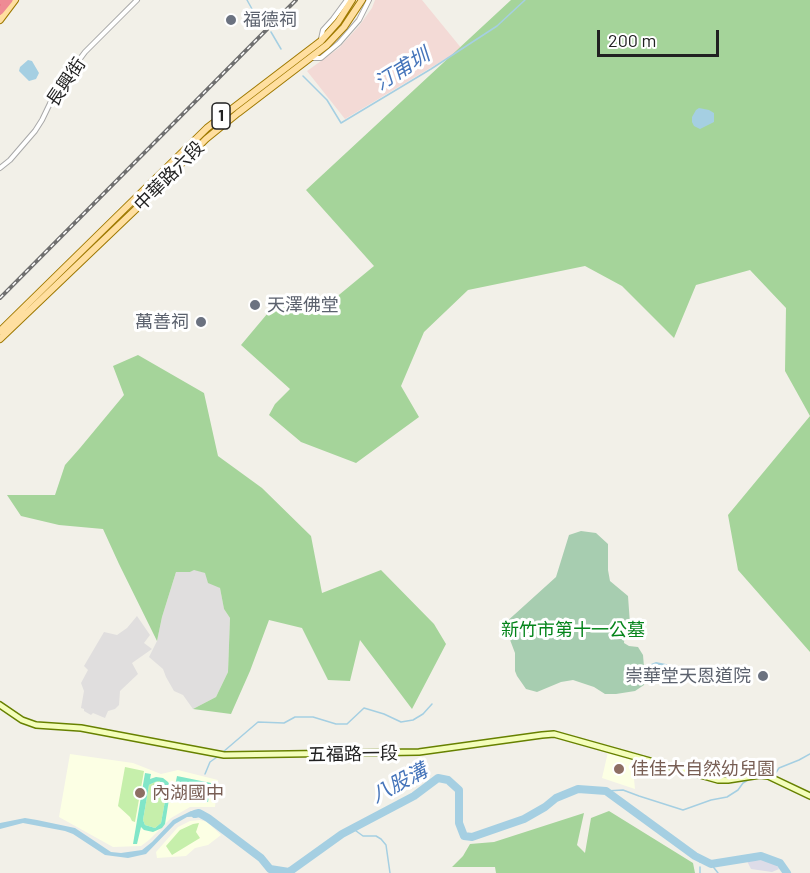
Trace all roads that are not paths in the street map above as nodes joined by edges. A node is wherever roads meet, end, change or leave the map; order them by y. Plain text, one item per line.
1 (9, 0) edge
2 (15, 0) edge
3 (137, 0) edge
4 (347, 0) edge
5 (352, 0) edge
6 (362, 0) edge
7 (369, 0) edge
8 (0, 11) edge
9 (0, 20) edge
10 (321, 40) junction
11 (310, 58) junction
12 (0, 168) edge
13 (0, 331) edge
14 (0, 339) edge
15 (0, 705) edge
16 (810, 796) edge

1 - 8 highway
2 - 9 main road
3 - 12 street, 長興街
4 - 10 street, 中華路六段
5 - 10 main road, 1
6 - 11 main road, 1
7 - 11 street, 中華路六段
10 - 13 main road, 中華路六段 / 1
11 - 14 main road, 中華路六段 / 1
15 - 16 main road, 五福路一段

